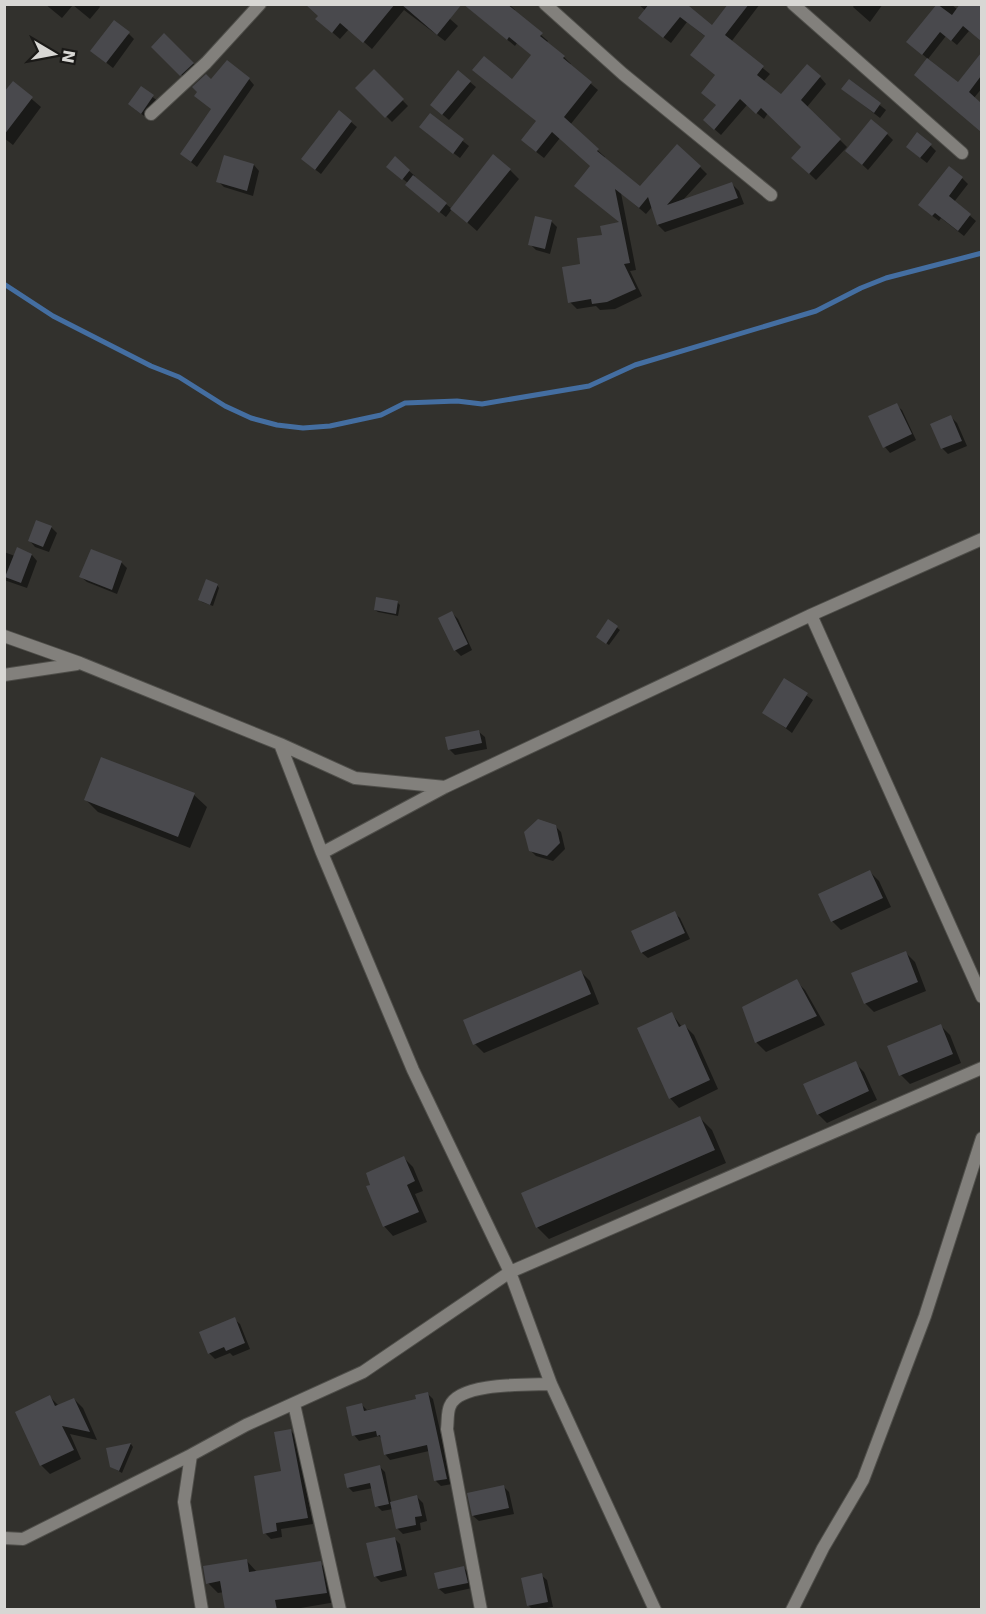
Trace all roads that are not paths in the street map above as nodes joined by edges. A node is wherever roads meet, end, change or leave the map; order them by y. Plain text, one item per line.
1 (260, 4) edge
2 (545, 4) edge
3 (793, 4) edge
4 (151, 114) dead end
5 (962, 153) dead end
6 (771, 195) dead end
7 (981, 539) edge
8 (811, 615) junction
9 (4, 636) edge
10 (80, 663) junction
11 (4, 675) edge
12 (280, 744) junction
13 (445, 787) junction
14 (322, 853) junction
15 (981, 997) edge
16 (981, 1068) edge
17 (981, 1138) edge
18 (510, 1272) junction
19 (551, 1384) junction
20 (294, 1404) junction
21 (191, 1455) junction
22 (4, 1538) edge
23 (202, 1610) edge
24 (340, 1610) edge
25 (482, 1610) edge
26 (656, 1610) edge
27 (792, 1610) edge

1 - 4 street
2 - 6 street
3 - 5 street
7 - 8 street
8 - 13 street
8 - 15 street
9 - 10 street
10 - 11 street
10 - 12 street
12 - 13 street
12 - 14 street
13 - 14 street
14 - 18 street
16 - 18 street
17 - 27 street
18 - 19 street
18 - 20 street
19 - 25 street
19 - 26 street
20 - 21 street
20 - 24 street
21 - 22 street
21 - 23 street

